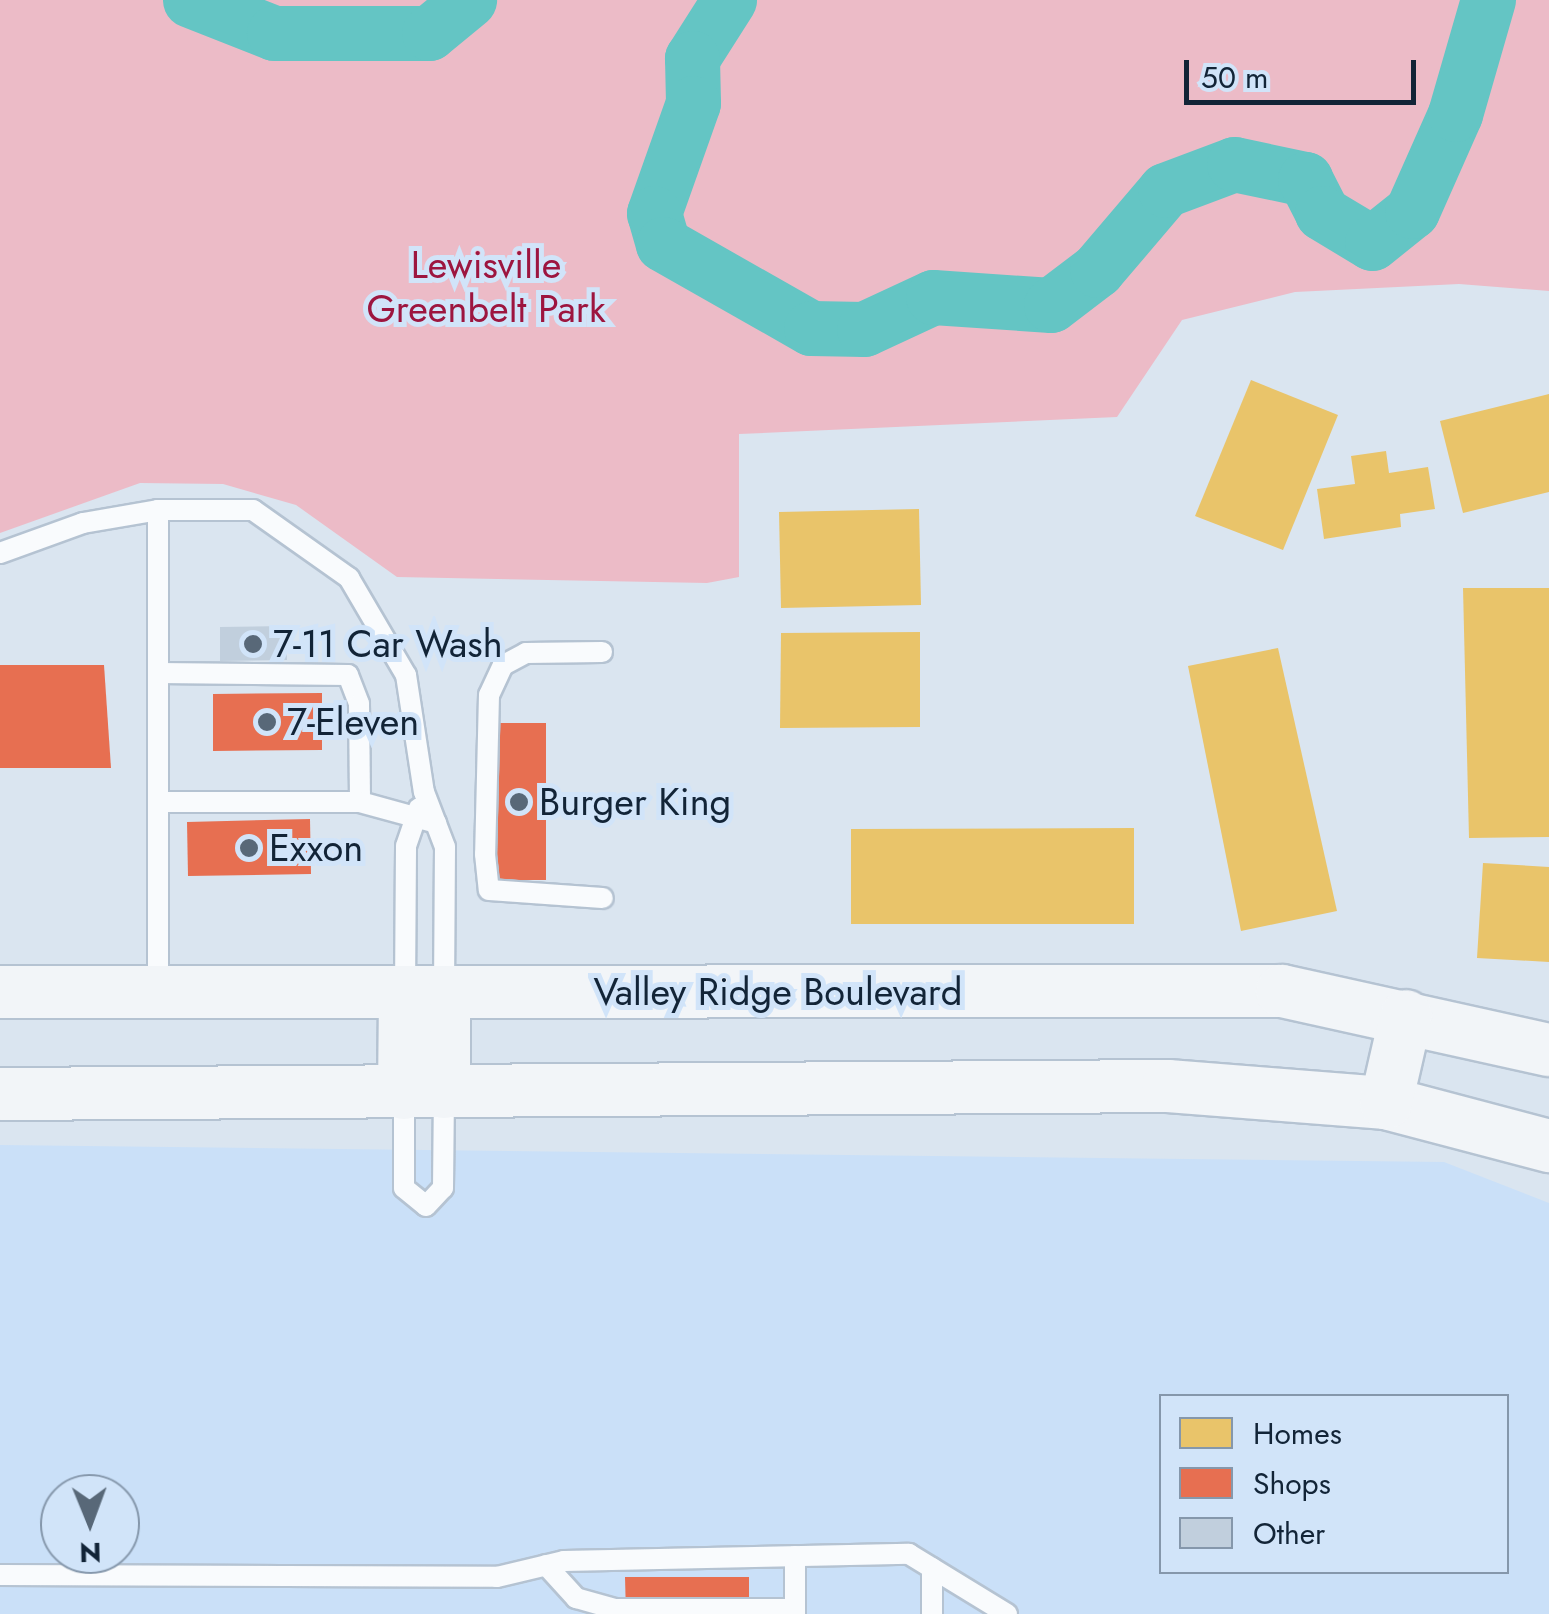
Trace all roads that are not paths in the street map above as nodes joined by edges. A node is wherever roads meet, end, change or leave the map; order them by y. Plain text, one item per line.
1 (158, 510) junction
2 (0, 553) edge
3 (602, 652) dead end
4 (159, 673) junction
5 (158, 802) junction
6 (360, 802) junction
7 (426, 820) junction
8 (604, 898) dead end
9 (0, 992) edge
10 (158, 992) junction
11 (424, 992) junction
12 (1406, 1016) junction
13 (1549, 1050) edge
14 (424, 1092) junction
15 (0, 1094) edge
16 (1386, 1103) junction
17 (1549, 1146) edge
18 (794, 1556) junction
19 (546, 1565) junction
20 (932, 1568) junction
21 (0, 1576) edge
22 (794, 1612) edge
23 (932, 1614) edge
24 (1007, 1614) edge

1 - 2 lane
1 - 4 lane
1 - 7 lane
3 - 8 lane
4 - 5 lane
4 - 6 lane
5 - 6 lane
5 - 10 lane
6 - 7 lane
7 - 11 lane
7 - 11 lane
9 - 10 main road, Valley Ridge Boulevard
10 - 11 main road, Valley Ridge Boulevard
11 - 12 main road, Valley Ridge Boulevard
11 - 14 main road
12 - 13 main road, Valley Ridge Boulevard
12 - 16 main road
14 - 15 main road
14 - 16 main road
16 - 17 main road
18 - 19 lane
18 - 20 lane
18 - 22 lane
19 - 21 lane
19 - 22 lane
20 - 23 lane
20 - 24 lane

